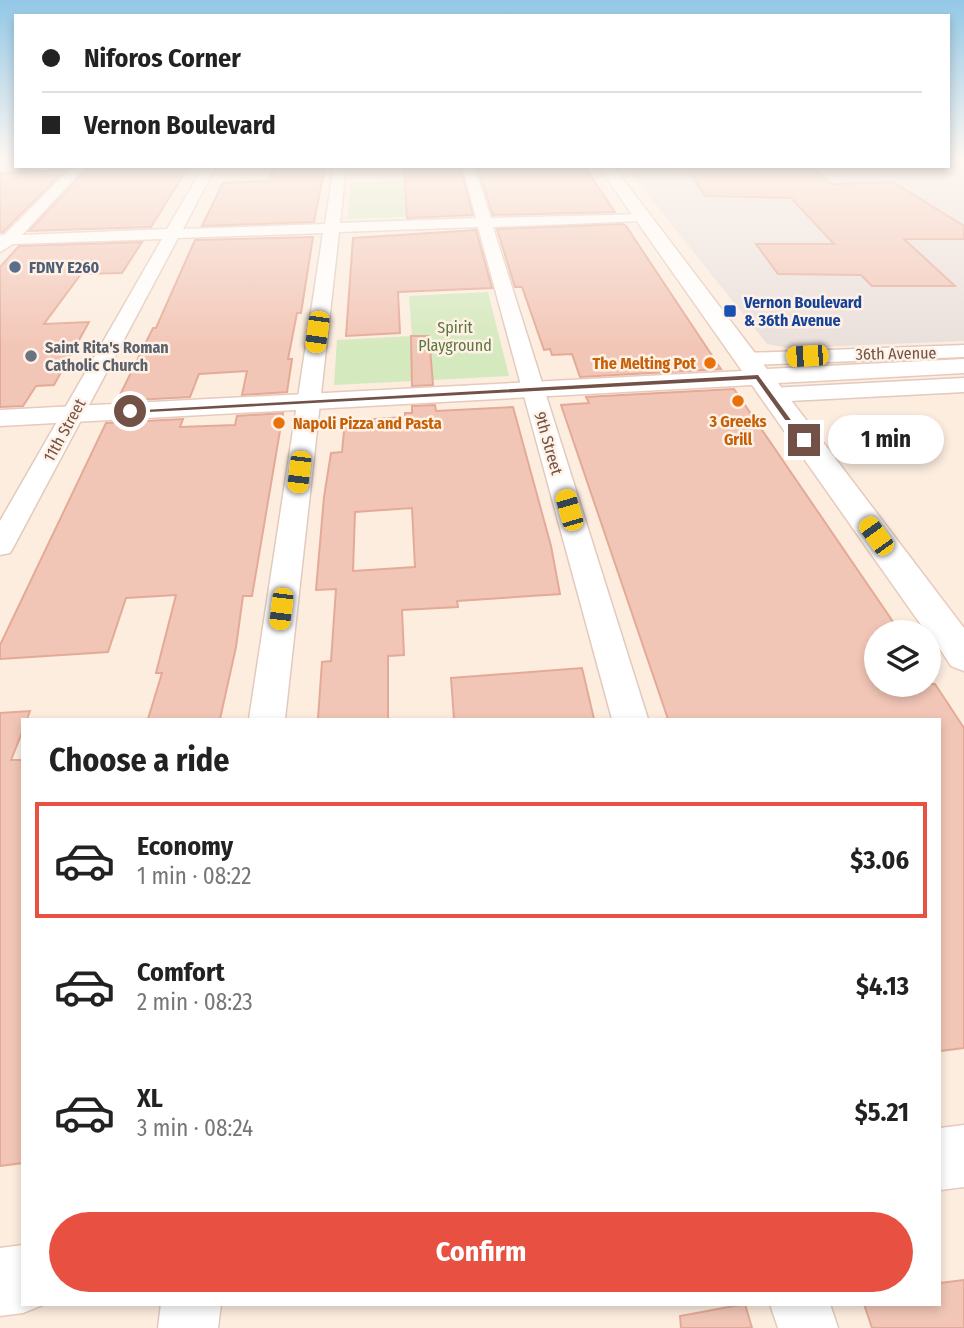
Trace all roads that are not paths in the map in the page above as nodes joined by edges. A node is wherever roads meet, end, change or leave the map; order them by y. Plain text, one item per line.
1 (22, 223) edge
2 (178, 223) edge
3 (332, 223) edge
4 (485, 223) joint
5 (646, 223) edge
6 (331, 228) junction
7 (172, 234) junction
8 (3, 242) edge
9 (964, 351) edge
10 (964, 366) edge
11 (758, 377) junction
12 (964, 385) edge
13 (534, 391) junction
14 (308, 402) junction
15 (73, 414) junction
16 (0, 418) edge
17 (0, 546) edge
18 (964, 656) edge
19 (267, 718) edge
20 (630, 718) edge
21 (964, 1156) edge
22 (941, 1159) edge
23 (21, 1279) edge
24 (0, 1282) edge
25 (191, 1306) edge
26 (801, 1306) edge
27 (188, 1328) edge
28 (807, 1328) edge

1 - 8 street
2 - 7 street, 11th Street
3 - 6 street
4 - 6 street
4 - 13 street, 9th Street
5 - 11 main road
6 - 7 street
6 - 14 street
7 - 8 street
7 - 15 street, 11th Street
9 - 11 street, 36th Avenue
10 - 11 main road
11 - 12 street, 36th Avenue
11 - 13 main road, 36th Avenue
11 - 18 main road
13 - 14 main road, 36th Avenue
13 - 20 street, 9th Street
14 - 15 main road, 36th Avenue
14 - 19 street
15 - 16 main road, 36th Avenue
15 - 17 street, 11th Street
21 - 22 main road
23 - 24 main road
25 - 27 street
26 - 28 street

